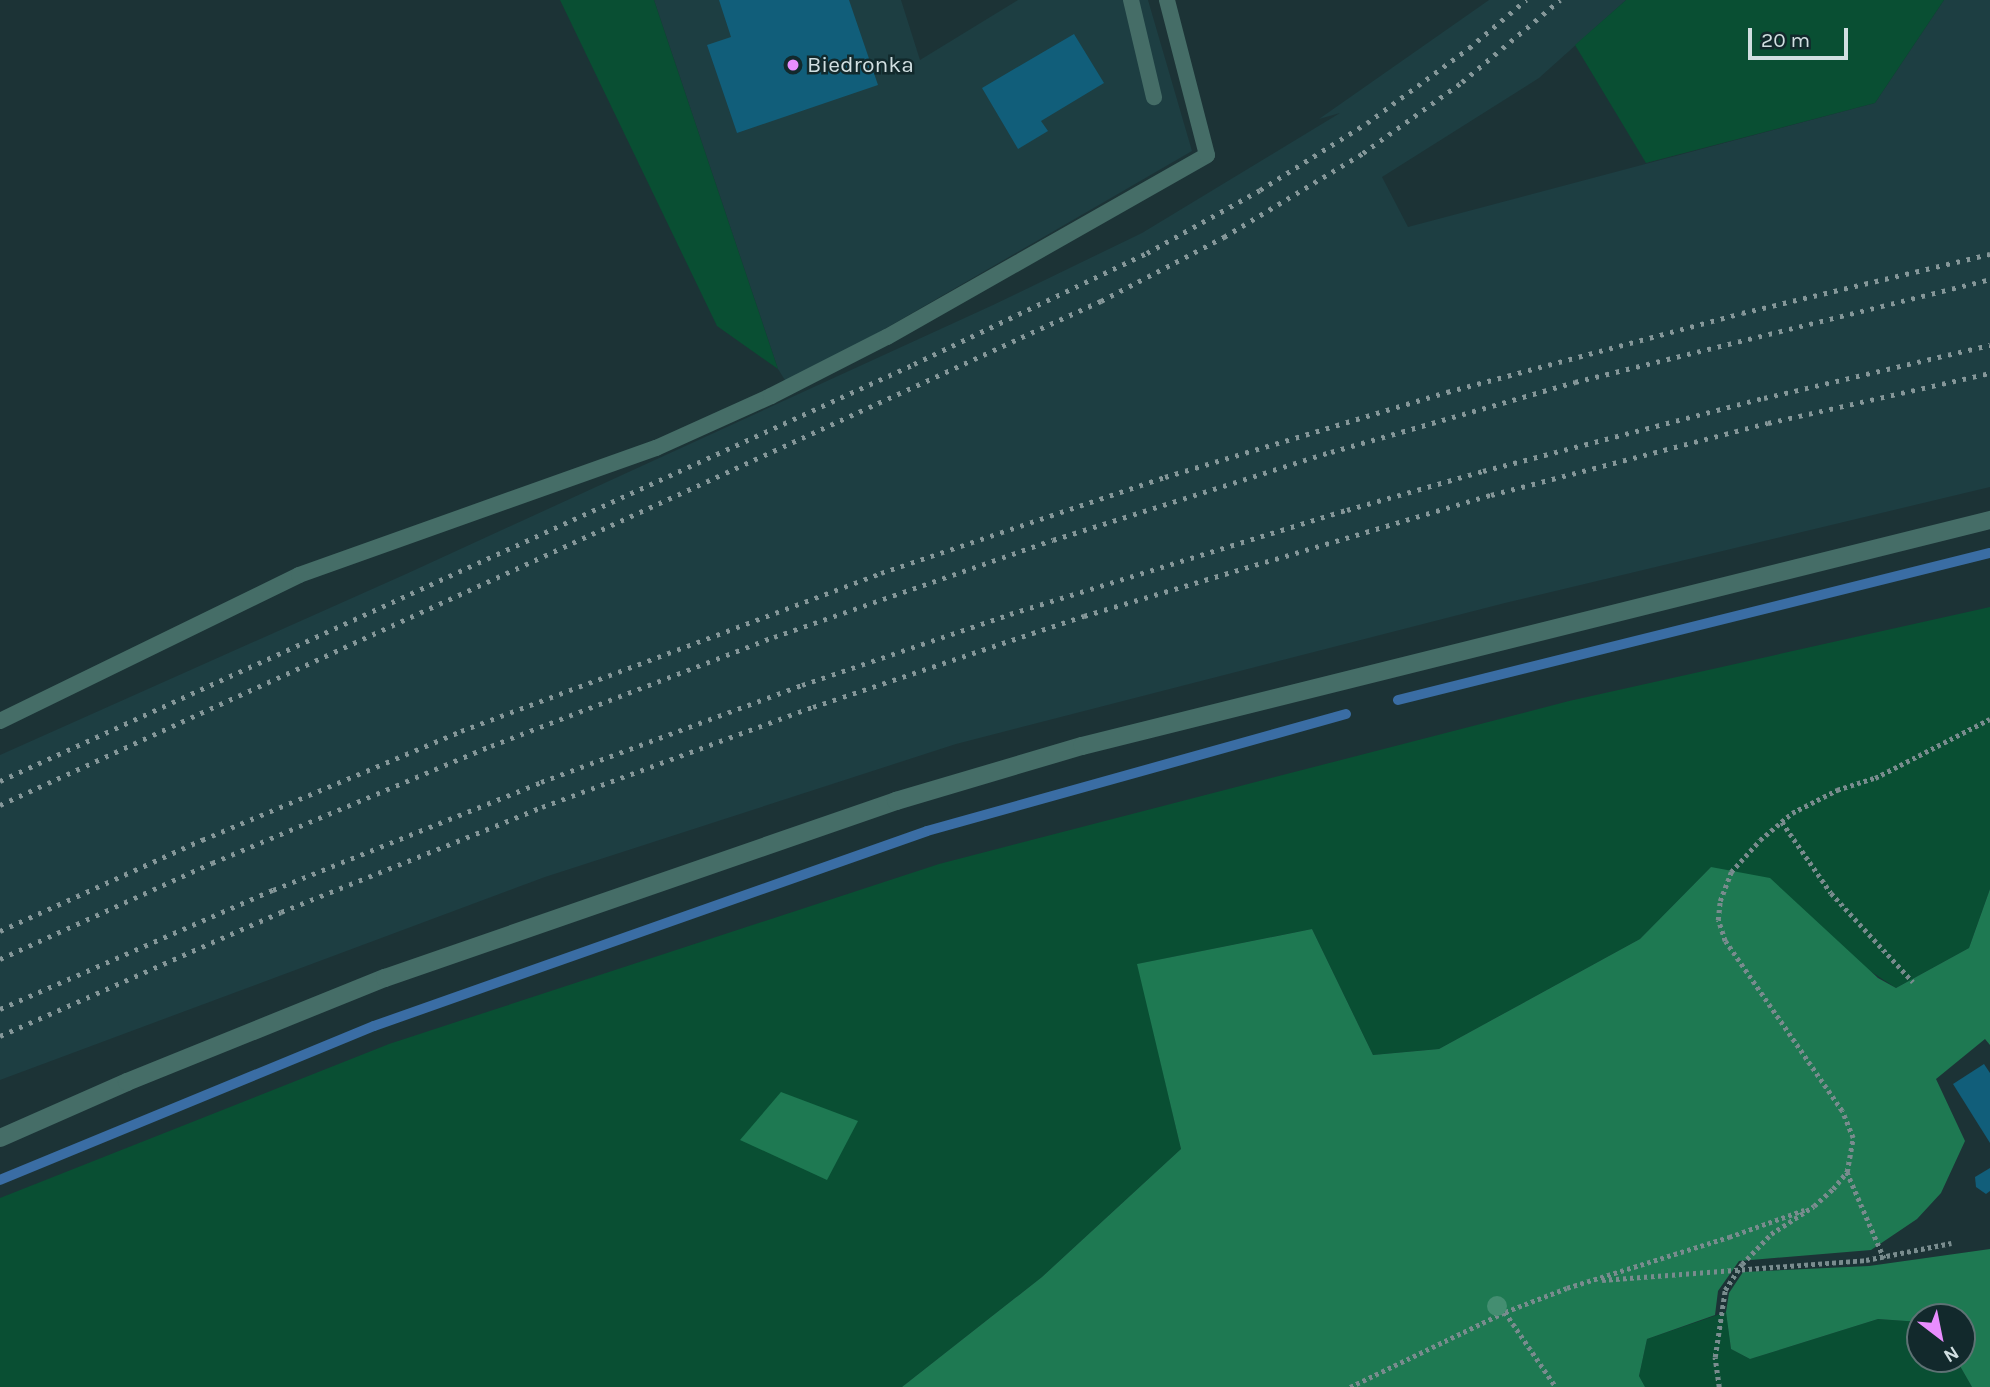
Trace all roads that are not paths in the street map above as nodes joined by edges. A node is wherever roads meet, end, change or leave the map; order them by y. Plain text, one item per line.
1 (1131, 0) edge
2 (1167, 0) edge
3 (1153, 97) dead end
4 (1990, 520) edge
5 (0, 721) edge
6 (0, 1138) edge

1 - 3 lane
2 - 5 lane
4 - 6 street

